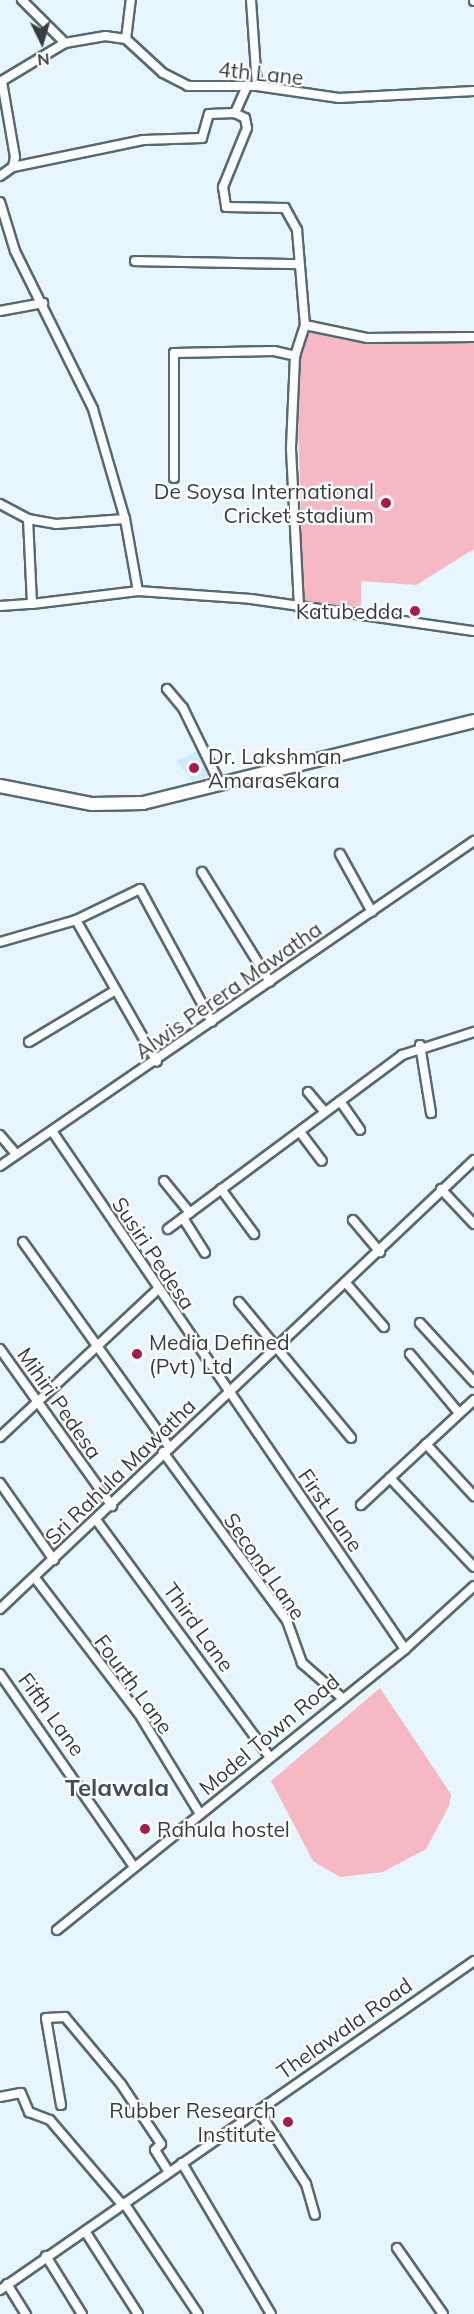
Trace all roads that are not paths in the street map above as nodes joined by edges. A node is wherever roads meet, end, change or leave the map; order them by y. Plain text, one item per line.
1 (22, 0) edge
2 (131, 0) edge
3 (251, 0) edge
4 (126, 39) junction
5 (65, 43) junction
6 (1, 82) edge
7 (247, 86) junction
8 (257, 87) junction
9 (474, 91) edge
10 (235, 113) junction
11 (13, 166) junction
12 (0, 176) edge
13 (0, 202) edge
14 (135, 261) dead end
15 (298, 264) junction
16 (43, 303) junction
17 (0, 310) edge
18 (305, 325) junction
19 (474, 337) edge
20 (295, 356) junction
21 (174, 478) dead end
22 (0, 504) edge
23 (28, 519) junction
24 (125, 519) junction
25 (138, 591) junction
26 (32, 604) junction
27 (0, 606) edge
28 (299, 607) junction
29 (474, 631) edge
30 (167, 689) dead end
31 (474, 721) edge
32 (220, 784) junction
33 (0, 786) edge
34 (474, 841) edge
35 (340, 854) dead end
36 (202, 872) dead end
37 (372, 912) junction
38 (76, 920) junction
39 (0, 942) edge
40 (270, 982) junction
41 (116, 990) junction
42 (212, 1022) junction
43 (474, 1032) edge
44 (29, 1042) dead end
45 (420, 1045) junction
46 (157, 1062) junction
47 (308, 1092) dead end
48 (340, 1101) junction
49 (326, 1112) junction
50 (431, 1113) dead end
51 (360, 1130) dead end
52 (52, 1131) junction
53 (300, 1132) junction
54 (0, 1135) edge
55 (16, 1154) junction
56 (474, 1160) edge
57 (322, 1161) dead end
58 (0, 1166) edge
59 (164, 1181) dead end
60 (221, 1189) junction
61 (441, 1189) junction
62 (190, 1213) junction
63 (183, 1218) junction
64 (353, 1220) dead end
65 (474, 1224) edge
66 (168, 1229) dead end
67 (254, 1234) dead end
68 (23, 1242) dead end
69 (380, 1252) junction
70 (205, 1253) dead end
71 (346, 1283) junction
72 (156, 1291) junction
73 (239, 1302) dead end
74 (420, 1323) dead end
75 (384, 1327) dead end
76 (98, 1346) junction
77 (277, 1347) junction
78 (0, 1349) edge
79 (410, 1354) dead end
80 (474, 1382) edge
81 (227, 1393) junction
82 (474, 1400) edge
83 (37, 1401) junction
84 (459, 1413) junction
85 (0, 1437) edge
86 (351, 1438) dead end
87 (426, 1444) junction
88 (167, 1450) junction
89 (390, 1478) junction
90 (0, 1483) edge
91 (474, 1496) edge
92 (362, 1504) dead end
93 (112, 1506) junction
94 (97, 1521) junction
95 (54, 1560) junction
96 (474, 1567) edge
97 (35, 1578) junction
98 (474, 1586) edge
99 (0, 1609) edge
100 (405, 1649) junction
101 (0, 1674) edge
102 (340, 1696) junction
103 (269, 1756) junction
104 (200, 1814) junction
105 (134, 1867) junction
106 (57, 1930) dead end
107 (474, 1961) edge
108 (0, 2097) edge
109 (61, 2105) dead end
110 (258, 2110) junction
111 (182, 2163) junction
112 (168, 2171) junction
113 (123, 2203) junction
114 (315, 2215) dead end
115 (85, 2231) junction
116 (397, 2248) dead end
117 (46, 2256) junction
118 (7, 2284) junction
119 (0, 2290) edge
120 (26, 2314) edge
121 (82, 2314) edge
122 (138, 2314) edge
123 (198, 2314) edge
124 (271, 2314) edge
125 (443, 2314) edge

1 - 5 street
2 - 4 street
3 - 8 street
4 - 5 street
4 - 7 street, 4th Lane
5 - 6 street
6 - 11 street
7 - 8 street, 4th Lane
7 - 10 street
8 - 9 street, 4th Lane
10 - 11 street
10 - 15 street
11 - 12 street
13 - 16 street
14 - 15 street
15 - 18 street
16 - 17 street
16 - 24 street
18 - 19 street
18 - 20 street
20 - 21 street
20 - 28 street
22 - 23 street
23 - 24 street
23 - 26 street
24 - 25 street
25 - 26 street
25 - 28 street
26 - 27 street
28 - 29 street
30 - 32 street
31 - 32 main road
32 - 33 main road
34 - 37 street, Alwis Perera Mawatha
35 - 37 street
36 - 40 street
37 - 40 street, Alwis Perera Mawatha
38 - 39 street
38 - 41 street
38 - 42 street
40 - 42 street, Alwis Perera Mawatha
41 - 44 street
41 - 46 street
42 - 46 street, Alwis Perera Mawatha
43 - 45 street
45 - 48 street
45 - 50 street
46 - 52 street, Alwis Perera Mawatha
47 - 49 street
48 - 49 street
48 - 51 street
49 - 53 street
52 - 55 street, Alwis Perera Mawatha
52 - 72 street, Susiri Pedesa
53 - 57 street
53 - 60 street
54 - 55 street
55 - 58 street, Alwis Perera Mawatha
56 - 61 street, Sri Rahula Mawatha
59 - 62 street
60 - 62 street
60 - 67 street
61 - 65 street
61 - 69 street, Sri Rahula Mawatha
62 - 63 street
63 - 66 street
63 - 70 street
64 - 69 street
68 - 76 street, Second Lane
69 - 71 street, Sri Rahula Mawatha
71 - 75 street
71 - 77 street, Sri Rahula Mawatha
72 - 76 street
72 - 81 street, Susiri Pedesa
73 - 77 street
74 - 80 street
76 - 83 street
76 - 88 street, Second Lane
77 - 81 street, Sri Rahula Mawatha
77 - 86 street
78 - 83 street, Mihiri Pedesa
79 - 84 street
81 - 88 street, Sri Rahula Mawatha
81 - 100 street, First Lane
82 - 84 street
83 - 85 street
83 - 93 street, Mihiri Pedesa
84 - 87 street
87 - 89 street
87 - 91 street
88 - 93 street, Sri Rahula Mawatha
88 - 102 street, Second Lane
89 - 92 street
89 - 96 street
90 - 95 street
93 - 94 street, Sri Rahula Mawatha
94 - 95 street, Sri Rahula Mawatha
94 - 103 street, Third Lane
95 - 97 street, Sri Rahula Mawatha
97 - 99 street, Sri Rahula Mawatha
97 - 104 street, Fourth Lane
98 - 100 street, Model Town Road
100 - 102 street, Model Town Road
101 - 105 street, Fifth Lane
102 - 103 street, Model Town Road
103 - 104 street, Model Town Road
104 - 105 street, Model Town Road
105 - 106 street, Model Town Road
107 - 110 street, Thelawala Road
108 - 113 street
109 - 112 street
110 - 111 street, Thelawala Road
110 - 114 street
111 - 112 street, Thelawala Road
111 - 124 street
112 - 113 street, Thelawala Road
113 - 115 street, Thelawala Road
113 - 123 street
115 - 117 street, Thelawala Road
115 - 122 street
116 - 125 street
117 - 118 street, Thelawala Road
117 - 121 street
118 - 119 street, Thelawala Road
118 - 120 street

